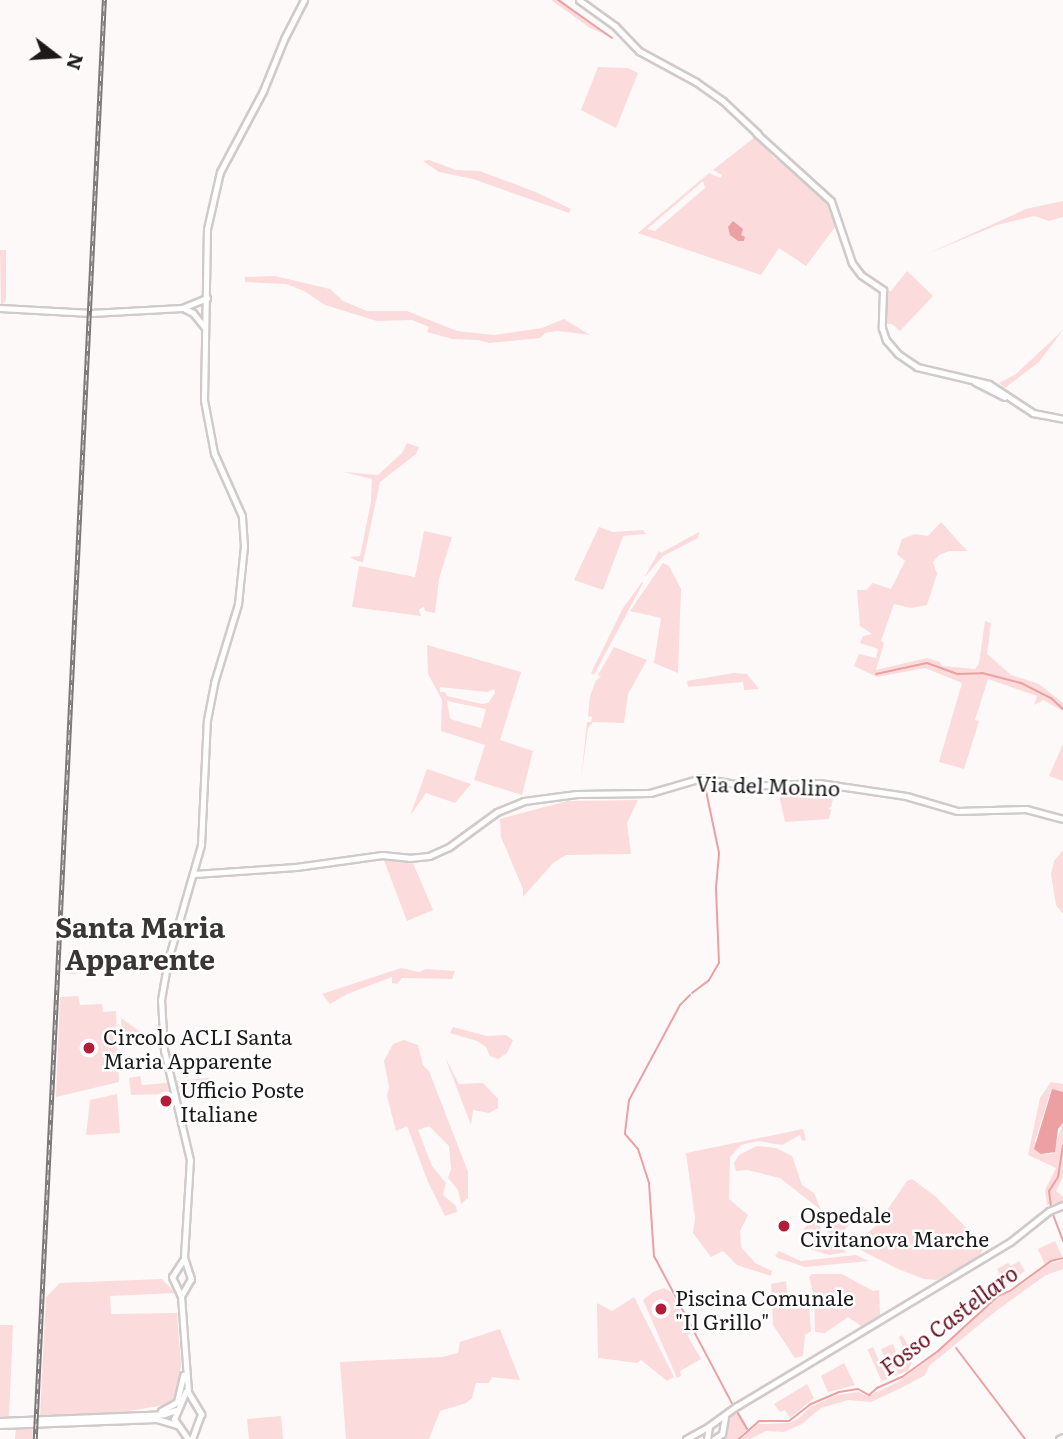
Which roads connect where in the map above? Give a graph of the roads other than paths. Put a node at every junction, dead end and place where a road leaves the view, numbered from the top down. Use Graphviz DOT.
graph roads {
  1 [pos="304,0"];
  2 [pos="579,0"];
  3 [pos="207,298"];
  4 [pos="0,308"];
  5 [pos="193,309"];
  6 [pos="206,310"];
  7 [pos="205,328"];
  8 [pos="1063,419"];
  9 [pos="1063,819"];
  10 [pos="194,874"];
  11 [pos="1060,1206"];
  12 [pos="184,1257"];
  13 [pos="178,1269"];
  14 [pos="186,1270"];
  15 [pos="181,1286"];
  16 [pos="185,1365"];
  17 [pos="187,1384"];
  18 [pos="193,1405"];
  19 [pos="178,1408"];
  20 [pos="152,1414"];
  21 [pos="725,1417"];
  22 [pos="0,1423"];
  23 [pos="716,1423"];
  24 [pos="179,1427"];
  25 [pos="195,1428"];
  26 [pos="723,1428"];
  27 [pos="710,1435"];
  28 [pos="190,1439"];
  29 [pos="686,1439"];
  1 -- 3 [label="main road"];
  2 -- 8 [label="main road"];
  3 -- 5 [label="main road"];
  3 -- 6 [label="main road"];
  4 -- 5 [label="main road"];
  5 -- 6 [label="main road"];
  5 -- 7 [label="main road"];
  6 -- 7 [label="main road"];
  7 -- 10 [label="main road"];
  9 -- 10 [label="main road, Via del Molino"];
  10 -- 12 [label="main road"];
  11 -- 21 [label="main road"];
  12 -- 13 [label="main road"];
  12 -- 14 [label="main road"];
  13 -- 14 [label="main road"];
  13 -- 15 [label="main road"];
  14 -- 15 [label="main road"];
  15 -- 16 [label="main road"];
  16 -- 17 [label="main road"];
  16 -- 20 [label="main road"];
  17 -- 18 [label="main road"];
  17 -- 19 [label="main road"];
  18 -- 19 [label="main road"];
  18 -- 25 [label="main road"];
  19 -- 20 [label="main road"];
  19 -- 24 [label="main road"];
  20 -- 22 [label="main road"];
  21 -- 23 [label="main road"];
  21 -- 26 [label="main road"];
  22 -- 24 [label="main road"];
  23 -- 26 [label="main road"];
  23 -- 27 [label="main road"];
  24 -- 25 [label="main road"];
  24 -- 28 [label="main road"];
  25 -- 28 [label="main road"];
  26 -- 27 [label="main road"];
  27 -- 29 [label="main road"];
}
